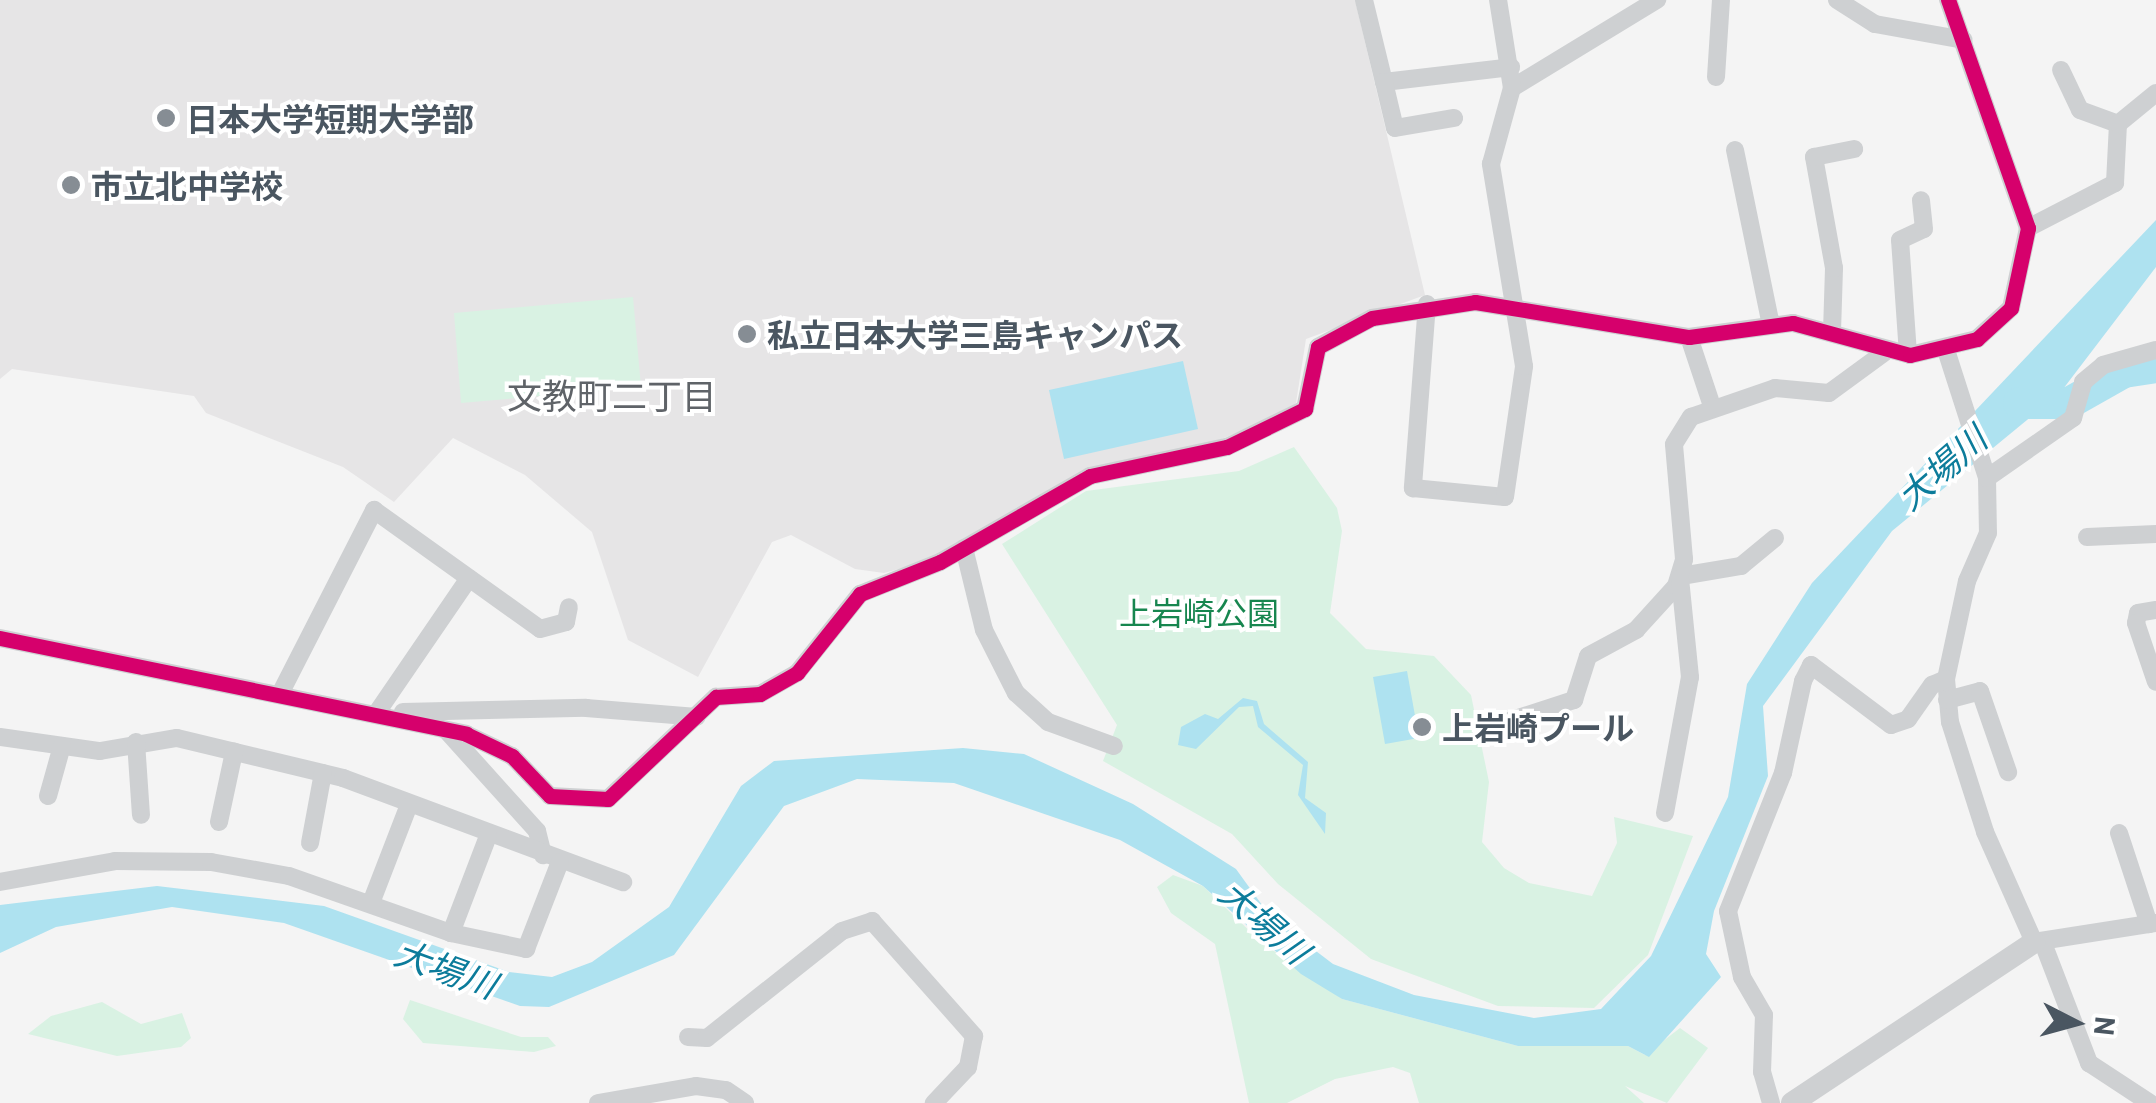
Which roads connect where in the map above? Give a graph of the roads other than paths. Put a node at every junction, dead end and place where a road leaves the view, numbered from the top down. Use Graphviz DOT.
graph roads {
  1 [pos="1498,0"];
  2 [pos="1656,0"];
  3 [pos="1721,0"];
  4 [pos="1837,0"];
  5 [pos="1948,0"];
  6 [pos="1370,1"];
  7 [pos="1964,40"];
  8 [pos="1512,67"];
  9 [pos="2061,70"];
  10 [pos="1716,77"];
  11 [pos="1384,82"];
  12 [pos="1512,88"];
  13 [pos="2156,93"];
  14 [pos="1454,118"];
  15 [pos="2118,124"];
  16 [pos="1854,148"];
  17 [pos="1735,150"];
  18 [pos="1920,200"];
  19 [pos="2028,228"];
  20 [pos="1427,304"];
  21 [pos="1514,305"];
  22 [pos="1771,325"];
  23 [pos="1832,332"];
  24 [pos="1689,337"];
  25 [pos="1946,350"];
  26 [pos="2156,350"];
  27 [pos="1886,352"];
  28 [pos="1908,354"];
  29 [pos="1712,406"];
  30 [pos="1986,473"];
  31 [pos="2156,534"];
  32 [pos="2087,536"];
  33 [pos="1775,538"];
  34 [pos="964,548"];
  35 [pos="469,578"];
  36 [pos="1680,578"];
  37 [pos="569,606"];
  38 [pos="2156,610"];
  39 [pos="0,638"];
  40 [pos="1946,679"];
  41 [pos="2156,682"];
  42 [pos="280,694"];
  43 [pos="1947,700"];
  44 [pos="382,712"];
  45 [pos="697,716"];
  46 [pos="446,730"];
  47 [pos="1480,730"];
  48 [pos="0,737"];
  49 [pos="136,742"];
  50 [pos="62,746"];
  51 [pos="1114,746"];
  52 [pos="234,752"];
  53 [pos="2008,772"];
  54 [pos="323,773"];
  55 [pos="48,796"];
  56 [pos="408,807"];
  57 [pos="1665,813"];
  58 [pos="141,815"];
  59 [pos="218,822"];
  60 [pos="2119,833"];
  61 [pos="488,836"];
  62 [pos="310,843"];
  63 [pos="552,858"];
  64 [pos="0,882"];
  65 [pos="623,882"];
  66 [pos="371,903"];
  67 [pos="2153,924"];
  68 [pos="452,933"];
  69 [pos="2039,942"];
  70 [pos="688,1037"];
  71 [pos="598,1103"];
  72 [pos="746,1103"];
  73 [pos="934,1103"];
  74 [pos="1771,1103"];
  75 [pos="1792,1103"];
  76 [pos="2150,1103"];
  1 -- 8 [label="street"];
  2 -- 12 [label="street"];
  3 -- 10 [label="street"];
  4 -- 7 [label="street"];
  5 -- 7 [label="street"];
  6 -- 11 [label="street"];
  7 -- 19 [label="street"];
  8 -- 11 [label="street"];
  8 -- 12 [label="street"];
  9 -- 15 [label="street"];
  11 -- 14 [label="street"];
  12 -- 21 [label="street"];
  13 -- 15 [label="street"];
  15 -- 19 [label="street"];
  16 -- 23 [label="street"];
  17 -- 22 [label="street"];
  18 -- 28 [label="street"];
  19 -- 25 [label="street"];
  20 -- 21 [label="street"];
  20 -- 21 [label="street"];
  20 -- 34 [label="street"];
  21 -- 24 [label="street"];
  22 -- 23 [label="street"];
  22 -- 24 [label="street"];
  23 -- 27 [label="street"];
  24 -- 29 [label="street"];
  25 -- 28 [label="street"];
  25 -- 30 [label="street"];
  26 -- 30 [label="street"];
  27 -- 28 [label="street"];
  27 -- 29 [label="street"];
  29 -- 36 [label="street"];
  30 -- 40 [label="street"];
  31 -- 32 [label="street"];
  33 -- 36 [label="street"];
  34 -- 45 [label="street"];
  34 -- 51 [label="street"];
  35 -- 37 [label="street"];
  35 -- 42 [label="street"];
  35 -- 44 [label="street"];
  36 -- 47 [label="street"];
  36 -- 57 [label="street"];
  38 -- 41 [label="street"];
  39 -- 42 [label="street"];
  40 -- 43 [label="street"];
  40 -- 74 [label="street"];
  42 -- 44 [label="street"];
  43 -- 53 [label="street"];
  43 -- 69 [label="street"];
  44 -- 45 [label="street"];
  44 -- 46 [label="street"];
  45 -- 46 [label="street"];
  46 -- 63 [label="street"];
  48 -- 50 [label="street"];
  49 -- 50 [label="street"];
  49 -- 52 [label="street"];
  49 -- 58 [label="street"];
  50 -- 55 [label="street"];
  52 -- 54 [label="street"];
  52 -- 59 [label="street"];
  54 -- 56 [label="street"];
  54 -- 62 [label="street"];
  56 -- 61 [label="street"];
  56 -- 66 [label="street"];
  60 -- 67 [label="street"];
  61 -- 63 [label="street"];
  61 -- 68 [label="street"];
  63 -- 65 [label="street"];
  63 -- 68 [label="street"];
  64 -- 66 [label="street"];
  66 -- 68 [label="street"];
  67 -- 69 [label="street"];
  69 -- 75 [label="street"];
  69 -- 76 [label="street"];
  70 -- 73 [label="street"];
  71 -- 72 [label="street"];
}
